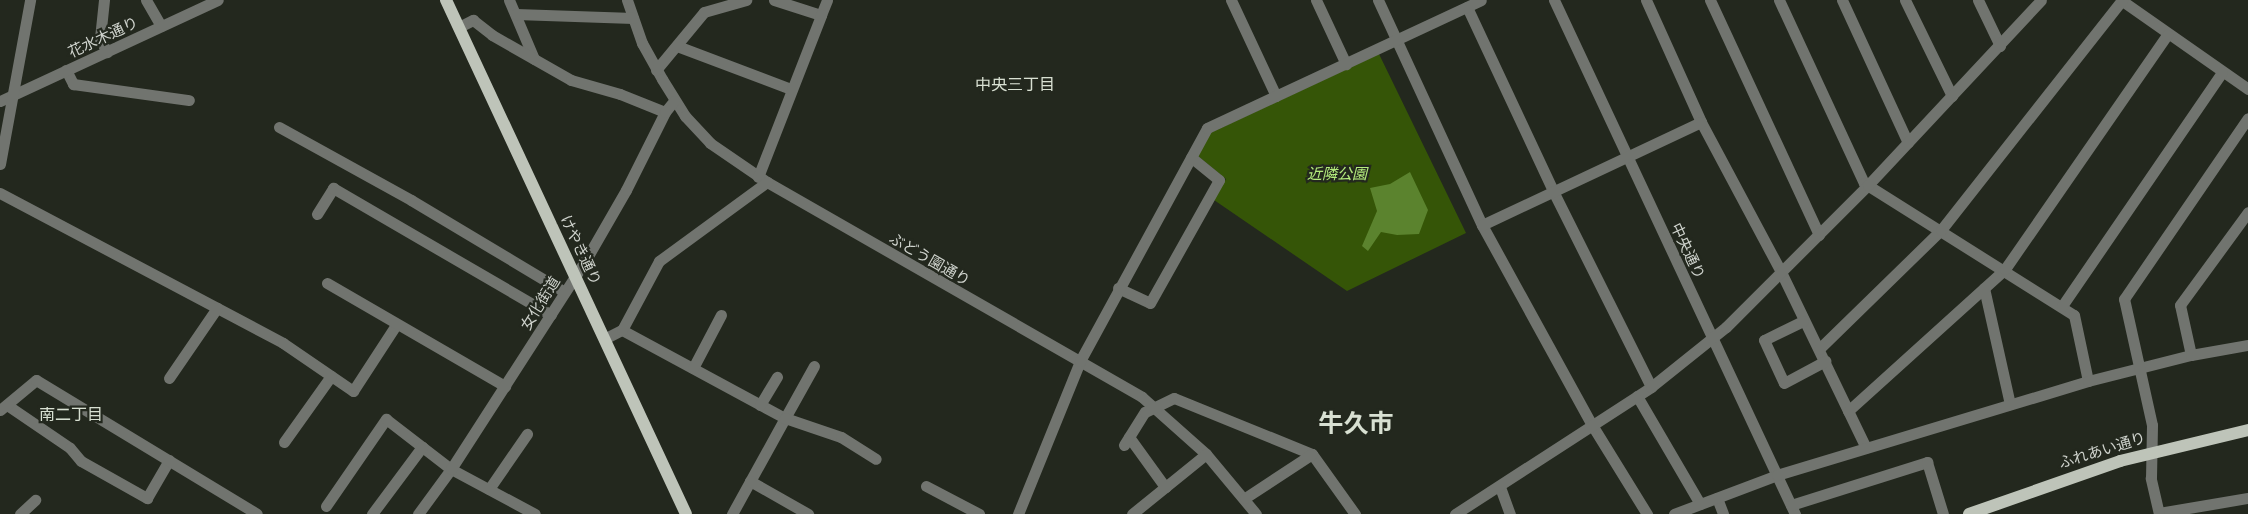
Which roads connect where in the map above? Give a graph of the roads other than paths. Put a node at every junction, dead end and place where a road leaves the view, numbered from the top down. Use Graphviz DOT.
graph roads {
  1 [pos="30,0"];
  2 [pos="104,0"];
  3 [pos="146,0"];
  4 [pos="218,0"];
  5 [pos="446,0"];
  6 [pos="509,0"];
  7 [pos="626,0"];
  8 [pos="746,0"];
  9 [pos="774,0"];
  10 [pos="826,0"];
  11 [pos="1231,0"];
  12 [pos="1316,0"];
  13 [pos="1378,0"];
  14 [pos="1481,0"];
  15 [pos="1554,0"];
  16 [pos="1710,0"];
  17 [pos="1779,0"];
  18 [pos="1842,0"];
  19 [pos="1906,0"];
  20 [pos="1978,0"];
  21 [pos="2041,0"];
  22 [pos="2122,0"];
  23 [pos="1649,1"];
  24 [pos="1467,7"];
  25 [pos="516,14"];
  26 [pos="821,15"];
  27 [pos="633,18"];
  28 [pos="161,26"];
  29 [pos="459,27"];
  30 [pos="2167,35"];
  31 [pos="1396,39"];
  32 [pos="677,46"];
  33 [pos="2000,46"];
  34 [pos="107,52"];
  35 [pos="534,59"];
  36 [pos="1346,64"];
  37 [pos="66,70"];
  38 [pos="656,70"];
  39 [pos="2222,72"];
  40 [pos="791,89"];
  41 [pos="2248,89"];
  42 [pos="13,95"];
  43 [pos="1276,96"];
  44 [pos="1952,96"];
  45 [pos="190,100"];
  46 [pos="0,101"];
  47 [pos="674,101"];
  48 [pos="665,112"];
  49 [pos="2248,118"];
  50 [pos="1701,122"];
  51 [pos="279,128"];
  52 [pos="1908,143"];
  53 [pos="1191,157"];
  54 [pos="1627,157"];
  55 [pos="0,164"];
  56 [pos="763,180"];
  57 [pos="1868,185"];
  58 [pos="1553,191"];
  59 [pos="0,193"];
  60 [pos="2248,212"];
  61 [pos="317,214"];
  62 [pos="1482,225"];
  63 [pos="1941,230"];
  64 [pos="1819,235"];
  65 [pos="2005,269"];
  66 [pos="1781,272"];
  67 [pos="575,276"];
  68 [pos="327,283"];
  69 [pos="1118,288"];
  70 [pos="1984,288"];
  71 [pos="565,292"];
  72 [pos="2062,306"];
  73 [pos="217,308"];
  74 [pos="551,315"];
  75 [pos="721,315"];
  76 [pos="1803,320"];
  77 [pos="396,325"];
  78 [pos="622,330"];
  79 [pos="604,339"];
  80 [pos="1712,339"];
  81 [pos="2248,345"];
  82 [pos="1819,349"];
  83 [pos="2191,355"];
  84 [pos="1080,360"];
  85 [pos="1825,361"];
  86 [pos="814,366"];
  87 [pos="693,368"];
  88 [pos="2139,368"];
  89 [pos="331,376"];
  90 [pos="777,377"];
  91 [pos="169,378"];
  92 [pos="2088,380"];
  93 [pos="505,386"];
  94 [pos="1651,387"];
  95 [pos="1638,396"];
  96 [pos="2010,404"];
  97 [pos="760,405"];
  98 [pos="1154,406"];
  99 [pos="3,408"];
  100 [pos="1848,411"];
  101 [pos="785,418"];
  102 [pos="1592,425"];
  103 [pos="2248,430"];
  104 [pos="528,434"];
  105 [pos="284,442"];
  106 [pos="422,447"];
  107 [pos="1866,448"];
  108 [pos="2151,452"];
  109 [pos="1206,454"];
  110 [pos="1312,454"];
  111 [pos="876,458"];
  112 [pos="169,460"];
  113 [pos="451,469"];
  114 [pos="1777,475"];
  115 [pos="750,481"];
  116 [pos="926,486"];
  117 [pos="1164,487"];
  118 [pos="1500,488"];
  119 [pos="489,489"];
  120 [pos="1245,498"];
  121 [pos="1717,498"];
  122 [pos="2248,498"];
  123 [pos="35,500"];
  124 [pos="1700,504"];
  125 [pos="326,506"];
  126 [pos="1793,509"];
  127 [pos="20,514"];
  128 [pos="257,514"];
  129 [pos="372,514"];
  130 [pos="418,514"];
  131 [pos="535,514"];
  132 [pos="686,514"];
  133 [pos="732,514"];
  134 [pos="808,514"];
  135 [pos="979,514"];
  136 [pos="1018,514"];
  137 [pos="1132,514"];
  138 [pos="1256,514"];
  139 [pos="1355,514"];
  140 [pos="1454,514"];
  141 [pos="1510,514"];
  142 [pos="1647,514"];
  143 [pos="1674,514"];
  144 [pos="1723,514"];
  145 [pos="1943,514"];
  146 [pos="1969,514"];
  147 [pos="2159,514"];
  1 -- 42 [label="street"];
  2 -- 34 [label="street"];
  3 -- 28 [label="street"];
  4 -- 28 [label="street, 花水木通り"];
  5 -- 29 [label="main road, けやき通り"];
  6 -- 25 [label="street"];
  7 -- 27 [label="street, ぶどう園通り"];
  8 -- 32 [label="street"];
  9 -- 26 [label="street"];
  10 -- 26 [label="street"];
  11 -- 43 [label="street"];
  12 -- 36 [label="street"];
  13 -- 31 [label="street"];
  14 -- 24 [label="street"];
  15 -- 54 [label="street, 中央通り"];
  16 -- 64 [label="street"];
  17 -- 57 [label="street"];
  18 -- 52 [label="street"];
  19 -- 44 [label="street"];
  20 -- 33 [label="street"];
  21 -- 33 [label="street"];
  22 -- 30 [label="street"];
  22 -- 63 [label="street"];
  23 -- 50 [label="street"];
  24 -- 31 [label="street"];
  24 -- 58 [label="street"];
  25 -- 27 [label="street"];
  25 -- 35 [label="street"];
  26 -- 40 [label="street"];
  27 -- 38 [label="street, ぶどう園通り"];
  28 -- 34 [label="street, 花水木通り"];
  29 -- 35 [label="street"];
  29 -- 67 [label="main road, けやき通り"];
  30 -- 39 [label="street"];
  30 -- 65 [label="street"];
  31 -- 36 [label="street"];
  31 -- 62 [label="street"];
  32 -- 38 [label="street"];
  32 -- 40 [label="street"];
  33 -- 44 [label="street"];
  34 -- 37 [label="street, 花水木通り"];
  35 -- 48 [label="street"];
  36 -- 43 [label="street"];
  37 -- 42 [label="street, 花水木通り"];
  37 -- 45 [label="street"];
  38 -- 47 [label="street, ぶどう園通り"];
  39 -- 41 [label="street"];
  39 -- 72 [label="street"];
  40 -- 56 [label="street"];
  42 -- 46 [label="street, 花水木通り"];
  42 -- 55 [label="street"];
  43 -- 53 [label="street"];
  44 -- 52 [label="street"];
  47 -- 48 [label="street, 女化街道"];
  47 -- 56 [label="street, ぶどう園通り"];
  48 -- 67 [label="street, 女化街道"];
  49 -- 88 [label="street"];
  50 -- 54 [label="street"];
  50 -- 66 [label="street"];
  51 -- 71 [label="street"];
  52 -- 57 [label="street"];
  53 -- 69 [label="street"];
  53 -- 69 [label="street"];
  54 -- 58 [label="street"];
  54 -- 80 [label="street, 中央通り"];
  56 -- 78 [label="street"];
  56 -- 84 [label="street, ぶどう園通り"];
  57 -- 63 [label="street"];
  57 -- 64 [label="street"];
  58 -- 62 [label="street"];
  58 -- 94 [label="street"];
  59 -- 73 [label="street"];
  60 -- 83 [label="street"];
  61 -- 74 [label="street"];
  62 -- 102 [label="street"];
  63 -- 65 [label="street"];
  63 -- 82 [label="street"];
  64 -- 66 [label="street"];
  65 -- 70 [label="street"];
  65 -- 72 [label="street"];
  66 -- 76 [label="street"];
  66 -- 80 [label="street"];
  67 -- 71 [label="street, 女化街道"];
  67 -- 79 [label="main road, けやき通り"];
  68 -- 77 [label="street"];
  69 -- 84 [label="street"];
  70 -- 96 [label="street"];
  70 -- 100 [label="street"];
  71 -- 74 [label="street, 女化街道"];
  72 -- 92 [label="street"];
  73 -- 89 [label="street"];
  73 -- 91 [label="street"];
  74 -- 93 [label="street, 女化街道"];
  75 -- 87 [label="street"];
  76 -- 82 [label="street"];
  76 -- 85 [label="street"];
  77 -- 89 [label="street"];
  77 -- 93 [label="street"];
  78 -- 79 [label="street"];
  78 -- 87 [label="street"];
  79 -- 132 [label="main road, けやき通り"];
  80 -- 94 [label="street"];
  80 -- 114 [label="street, 中央通り"];
  81 -- 83 [label="street"];
  82 -- 85 [label="street"];
  83 -- 88 [label="street"];
  84 -- 98 [label="street, ぶどう園通り"];
  84 -- 136 [label="street"];
  85 -- 100 [label="street"];
  86 -- 101 [label="street"];
  87 -- 97 [label="street"];
  88 -- 92 [label="street"];
  88 -- 108 [label="street"];
  89 -- 105 [label="street"];
  90 -- 97 [label="street"];
  92 -- 96 [label="street"];
  93 -- 113 [label="street, 女化街道"];
  94 -- 95 [label="street"];
  95 -- 102 [label="street"];
  95 -- 124 [label="street"];
  96 -- 107 [label="street"];
  97 -- 101 [label="street"];
  98 -- 109 [label="street, ぶどう園通り"];
  98 -- 110 [label="street"];
  98 -- 117 [label="street"];
  99 -- 112 [label="street"];
  99 -- 112 [label="street"];
  100 -- 107 [label="street"];
  101 -- 111 [label="street"];
  101 -- 115 [label="street"];
  102 -- 118 [label="street"];
  102 -- 142 [label="street"];
  103 -- 108 [label="main road, ふれあい通り"];
  104 -- 119 [label="street"];
  106 -- 113 [label="street"];
  106 -- 125 [label="street"];
  106 -- 129 [label="street"];
  107 -- 114 [label="street"];
  108 -- 146 [label="main road, ふれあい通り"];
  108 -- 147 [label="street"];
  109 -- 117 [label="street"];
  109 -- 120 [label="street, ぶどう園通り"];
  110 -- 120 [label="street"];
  110 -- 139 [label="street"];
  112 -- 128 [label="street"];
  113 -- 119 [label="street"];
  113 -- 130 [label="street, 女化街道"];
  114 -- 121 [label="street"];
  114 -- 126 [label="street, 中央通り"];
  115 -- 133 [label="street"];
  115 -- 134 [label="street"];
  116 -- 135 [label="street"];
  117 -- 137 [label="street"];
  118 -- 140 [label="street"];
  118 -- 141 [label="street"];
  119 -- 131 [label="street"];
  120 -- 138 [label="street, ぶどう園通り"];
  121 -- 124 [label="street"];
  121 -- 144 [label="street"];
  122 -- 147 [label="street"];
  123 -- 127 [label="street"];
  124 -- 143 [label="street"];
  126 -- 145 [label="street"];
}
